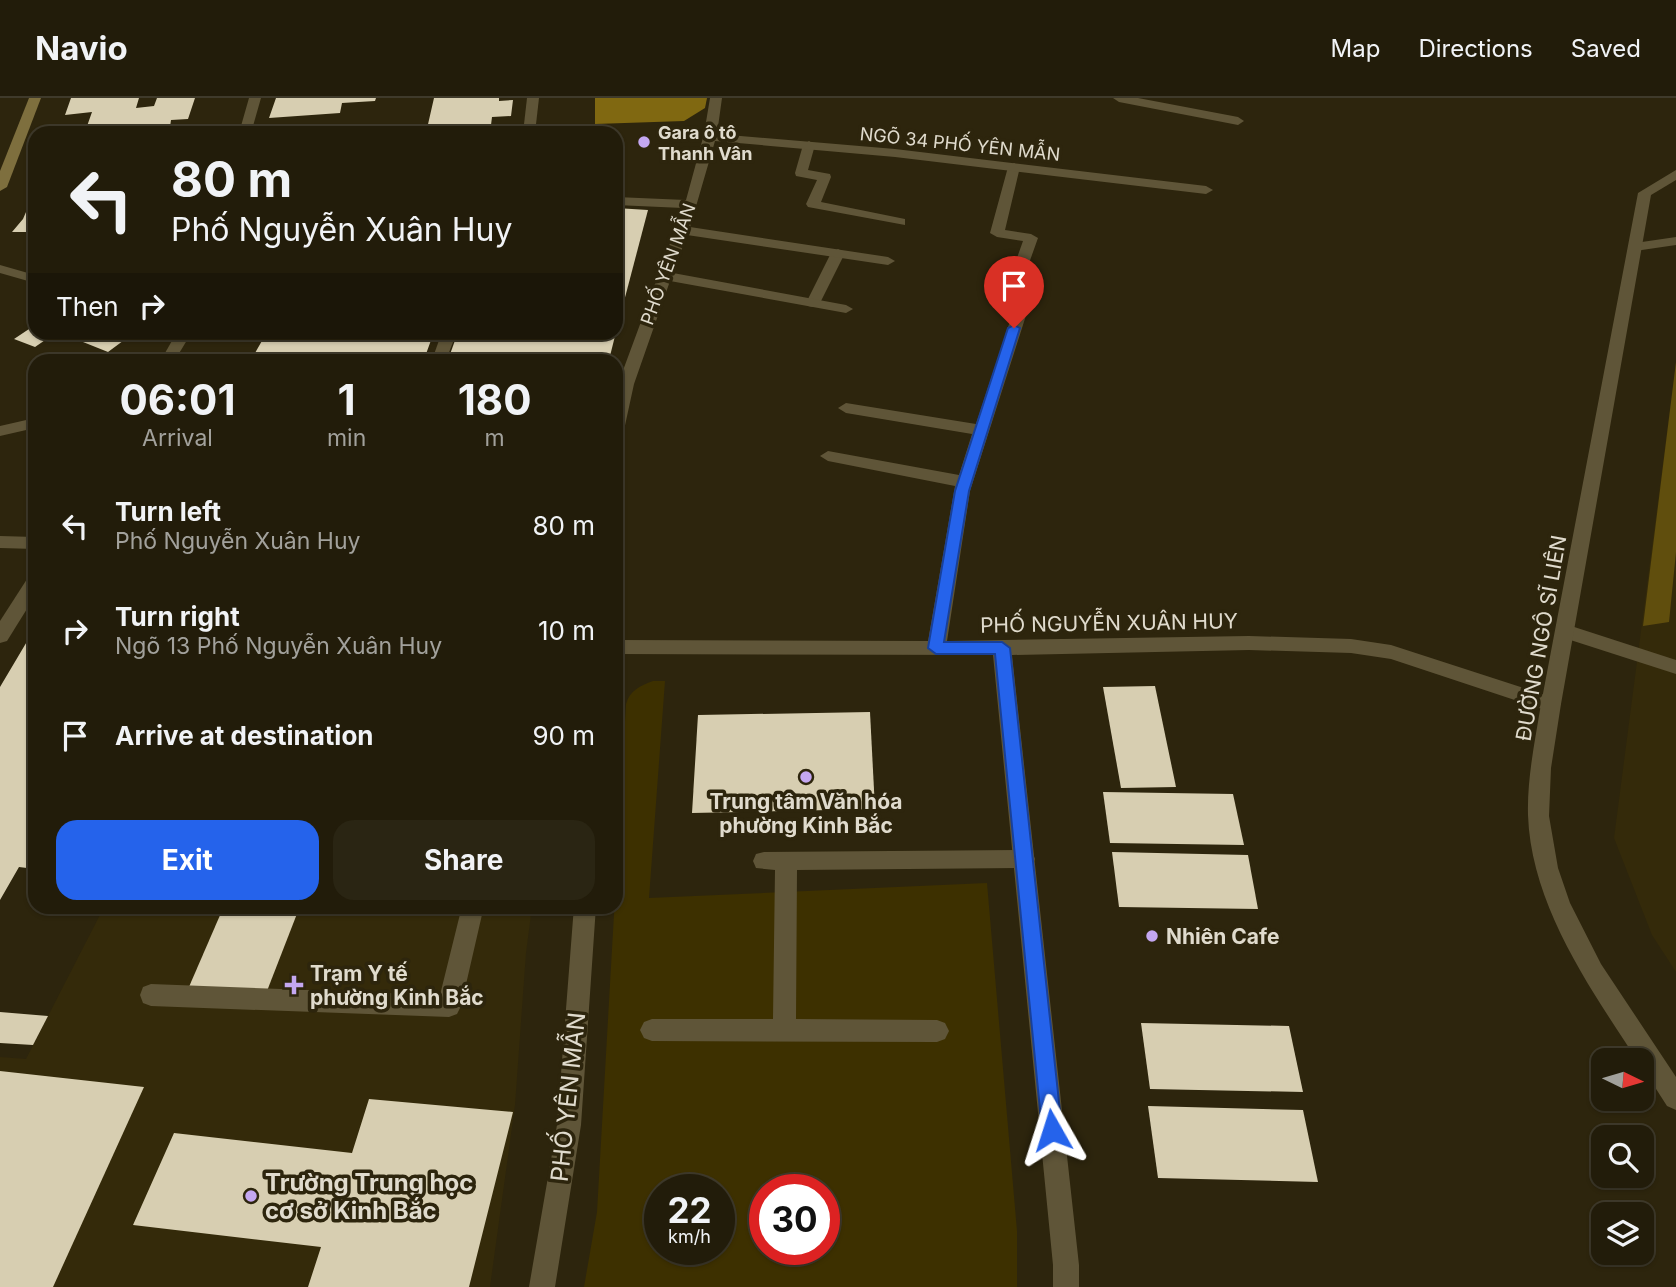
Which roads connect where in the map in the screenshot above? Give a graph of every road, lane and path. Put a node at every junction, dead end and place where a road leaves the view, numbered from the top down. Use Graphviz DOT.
graph roads {
  1 [pos="35,98"];
  2 [pos="255,98"];
  3 [pos="533,98"];
  4 [pos="716,98"];
  5 [pos="1119,98"];
  6 [pos="1238,121"];
  7 [pos="247,126"];
  8 [pos="530,126"];
  9 [pos="709,137"];
  10 [pos="809,145"];
  11 [pos="1014,167"];
  12 [pos="1676,174"];
  13 [pos="0,187"];
  14 [pos="1206,190"];
  15 [pos="623,201"];
  16 [pos="690,204"];
  17 [pos="900,222"];
  18 [pos="681,230"];
  19 [pos="1676,242"];
  20 [pos="1635,247"];
  21 [pos="838,253"];
  22 [pos="888,261"];
  23 [pos="0,269"];
  24 [pos="664,276"];
  25 [pos="28,277"];
  26 [pos="813,303"];
  27 [pos="846,309"];
  28 [pos="623,375"];
  29 [pos="846,408"];
  30 [pos="28,425"];
  31 [pos="980,430"];
  32 [pos="0,431"];
  33 [pos="828,456"];
  34 [pos="964,482"];
  35 [pos="0,542"];
  36 [pos="28,543"];
  37 [pos="28,592"];
  38 [pos="1565,631"];
  39 [pos="0,636"];
  40 [pos="623,647"];
  41 [pos="936,648"];
  42 [pos="1002,648"];
  43 [pos="1676,667"];
  44 [pos="1551,704"];
  45 [pos="1024,859"];
  46 [pos="471,914"];
  47 [pos="584,914"];
  48 [pos="151,995"];
  49 [pos="652,1030"];
  50 [pos="785,1031"];
  51 [pos="937,1031"];
  52 [pos="1676,1098"];
  53 [pos="542,1287"];
  54 [pos="1066,1287"];
  1 -- 13 [label="main road"];
  2 -- 7 [label="street"];
  3 -- 8 [label="street"];
  4 -- 9 [label="street, PHỐ YÊN MẪN"];
  5 -- 6 [label="street"];
  9 -- 10 [label="street, NGÕ 34 PHỐ YÊN MẪN"];
  9 -- 16 [label="street, PHỐ YÊN MẪN"];
  10 -- 11 [label="street, NGÕ 34 PHỐ YÊN MẪN"];
  10 -- 17 [label="street"];
  11 -- 14 [label="street, NGÕ 34 PHỐ YÊN MẪN"];
  11 -- 31 [label="street"];
  12 -- 20 [label="street, ĐƯỜNG NGÔ SĨ LIÊN"];
  15 -- 16 [label="street"];
  16 -- 18 [label="street, PHỐ YÊN MẪN"];
  18 -- 21 [label="street"];
  18 -- 24 [label="street, PHỐ YÊN MẪN"];
  19 -- 20 [label="street"];
  20 -- 38 [label="street, ĐƯỜNG NGÔ SĨ LIÊN"];
  21 -- 22 [label="street"];
  21 -- 26 [label="street"];
  23 -- 25 [label="street"];
  24 -- 26 [label="street"];
  24 -- 28 [label="street, PHỐ YÊN MẪN"];
  26 -- 27 [label="street"];
  29 -- 31 [label="street"];
  30 -- 32 [label="street"];
  31 -- 34 [label="street"];
  33 -- 34 [label="street"];
  34 -- 41 [label="street"];
  35 -- 36 [label="street"];
  37 -- 39 [label="street"];
  38 -- 43 [label="street"];
  38 -- 44 [label="street, ĐƯỜNG NGÔ SĨ LIÊN"];
  40 -- 41 [label="street, PHỐ NGUYỄN XUÂN HUY"];
  41 -- 42 [label="street, PHỐ NGUYỄN XUÂN HUY"];
  42 -- 44 [label="street, PHỐ NGUYỄN XUÂN HUY"];
  42 -- 45 [label="street"];
  44 -- 52 [label="street, ĐƯỜNG NGÔ SĨ LIÊN"];
  45 -- 50 [label="street"];
  45 -- 54 [label="street"];
  46 -- 48 [label="street"];
  47 -- 53 [label="street, PHỐ YÊN MẪN"];
  49 -- 50 [label="street"];
  50 -- 51 [label="street"];
}
